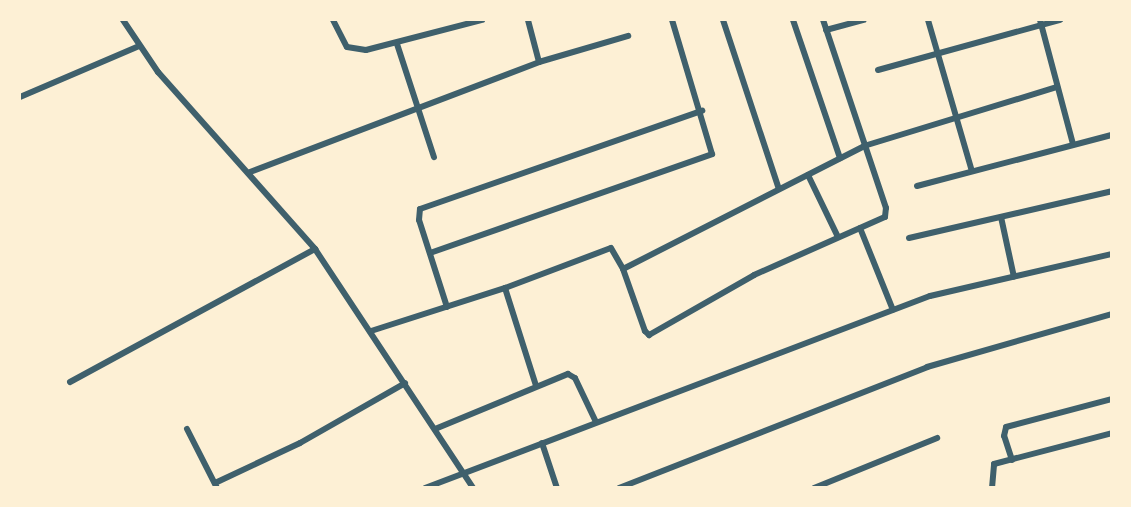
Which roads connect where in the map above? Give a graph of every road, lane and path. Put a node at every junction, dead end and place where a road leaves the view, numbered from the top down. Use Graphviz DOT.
graph roads {
  1 [pos="123,20"];
  2 [pos="333,20"];
  3 [pos="482,20"];
  4 [pos="528,20"];
  5 [pos="672,20"];
  6 [pos="723,20"];
  7 [pos="793,20"];
  8 [pos="823,20"];
  9 [pos="864,20"];
  10 [pos="927,20"];
  11 [pos="1060,20"];
  12 [pos="1041,23"];
  13 [pos="826,30"];
  14 [pos="628,36"];
  15 [pos="397,44"];
  16 [pos="139,46"];
  17 [pos="938,54"];
  18 [pos="539,62"];
  19 [pos="878,70"];
  20 [pos="1057,87"];
  21 [pos="20,97"];
  22 [pos="416,108"];
  23 [pos="702,111"];
  24 [pos="956,117"];
  25 [pos="1112,135"];
  26 [pos="1073,144"];
  27 [pos="864,146"];
  28 [pos="434,157"];
  29 [pos="840,158"];
  30 [pos="972,171"];
  31 [pos="250,172"];
  32 [pos="808,175"];
  33 [pos="917,186"];
  34 [pos="779,189"];
  35 [pos="1112,191"];
  36 [pos="1001,217"];
  37 [pos="860,228"];
  38 [pos="838,237"];
  39 [pos="909,238"];
  40 [pos="315,249"];
  41 [pos="430,253"];
  42 [pos="1112,254"];
  43 [pos="623,269"];
  44 [pos="1014,277"];
  45 [pos="505,288"];
  46 [pos="447,307"];
  47 [pos="893,310"];
  48 [pos="1112,314"];
  49 [pos="371,331"];
  50 [pos="70,382"];
  51 [pos="405,383"];
  52 [pos="536,386"];
  53 [pos="1112,399"];
  54 [pos="596,422"];
  55 [pos="187,429"];
  56 [pos="435,429"];
  57 [pos="1112,433"];
  58 [pos="937,438"];
  59 [pos="542,443"];
  60 [pos="1012,460"];
  61 [pos="464,472"];
  62 [pos="216,485"];
  63 [pos="425,488"];
  64 [pos="474,488"];
  65 [pos="557,488"];
  66 [pos="619,488"];
  67 [pos="814,488"];
  68 [pos="992,488"];
  1 -- 16 [label="street"];
  2 -- 15 [label="street"];
  3 -- 15 [label="street"];
  4 -- 18 [label="street"];
  5 -- 23 [label="street"];
  6 -- 34 [label="street"];
  7 -- 29 [label="street"];
  8 -- 13 [label="street"];
  9 -- 13 [label="street"];
  10 -- 17 [label="street"];
  11 -- 12 [label="street"];
  12 -- 17 [label="street"];
  12 -- 20 [label="street"];
  13 -- 27 [label="street"];
  14 -- 18 [label="street"];
  15 -- 22 [label="street"];
  16 -- 21 [label="street"];
  16 -- 31 [label="street"];
  17 -- 19 [label="street"];
  17 -- 24 [label="street"];
  18 -- 22 [label="street"];
  20 -- 24 [label="street"];
  20 -- 26 [label="street"];
  22 -- 28 [label="street"];
  22 -- 31 [label="street"];
  23 -- 41 [label="street"];
  23 -- 41 [label="street"];
  24 -- 27 [label="street"];
  24 -- 30 [label="street"];
  25 -- 26 [label="street"];
  26 -- 30 [label="street"];
  27 -- 29 [label="street"];
  27 -- 37 [label="street"];
  29 -- 32 [label="street"];
  30 -- 33 [label="street"];
  31 -- 40 [label="street"];
  32 -- 34 [label="street"];
  32 -- 38 [label="street"];
  34 -- 43 [label="street"];
  35 -- 36 [label="street"];
  36 -- 39 [label="street"];
  36 -- 44 [label="street"];
  37 -- 38 [label="street"];
  37 -- 47 [label="street"];
  38 -- 43 [label="street"];
  40 -- 49 [label="street"];
  40 -- 50 [label="street"];
  41 -- 46 [label="street"];
  42 -- 44 [label="street"];
  43 -- 45 [label="street"];
  44 -- 47 [label="street"];
  45 -- 46 [label="street"];
  45 -- 52 [label="street"];
  46 -- 49 [label="street"];
  47 -- 54 [label="street"];
  48 -- 66 [label="street"];
  49 -- 51 [label="street"];
  51 -- 56 [label="street"];
  51 -- 62 [label="street"];
  52 -- 54 [label="street"];
  52 -- 56 [label="street"];
  53 -- 60 [label="street"];
  54 -- 59 [label="street"];
  55 -- 62 [label="street"];
  56 -- 61 [label="street"];
  57 -- 60 [label="street"];
  58 -- 67 [label="street"];
  59 -- 61 [label="street"];
  59 -- 65 [label="street"];
  60 -- 68 [label="street"];
  61 -- 63 [label="street"];
  61 -- 64 [label="street"];
}
